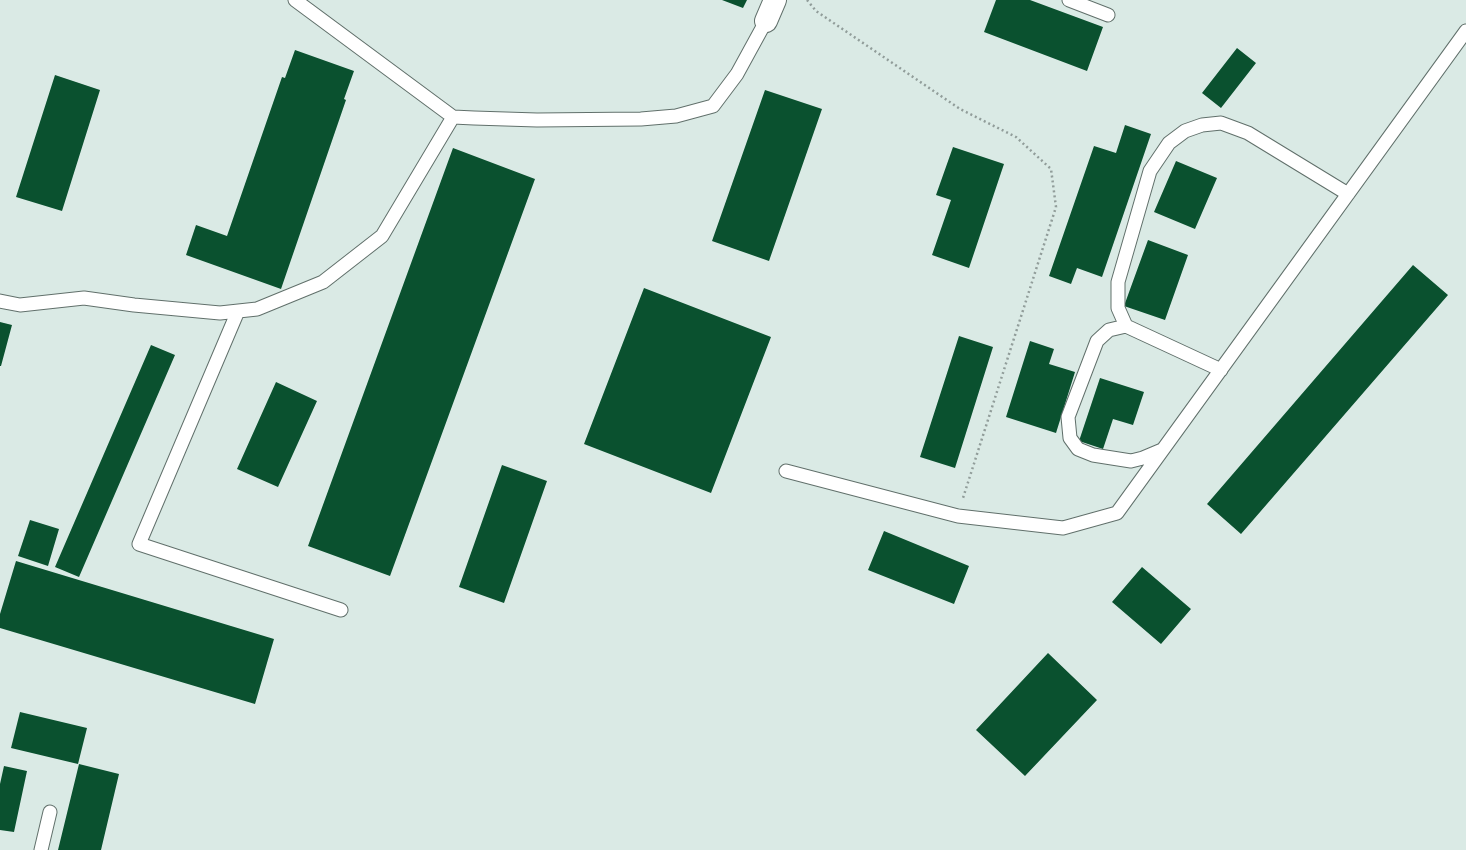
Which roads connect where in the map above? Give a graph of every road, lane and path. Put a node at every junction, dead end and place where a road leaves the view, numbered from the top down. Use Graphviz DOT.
graph roads {
  1 [pos="295,0"];
  2 [pos="775,0"];
  3 [pos="807,0"];
  4 [pos="1069,0"];
  5 [pos="1108,15"];
  6 [pos="766,21"];
  7 [pos="1466,31"];
  8 [pos="453,117"];
  9 [pos="1348,194"];
  10 [pos="0,301"];
  11 [pos="238,311"];
  12 [pos="1126,326"];
  13 [pos="1220,370"];
  14 [pos="1162,450"];
  15 [pos="786,471"];
  16 [pos="958,516"];
  17 [pos="341,610"];
  18 [pos="50,812"];
  19 [pos="41,850"];
  1 -- 8 [label="lane"];
  2 -- 6 [label="street"];
  3 -- 16 [label="path"];
  4 -- 5 [label="lane"];
  6 -- 8 [label="lane"];
  7 -- 9 [label="lane"];
  8 -- 11 [label="lane"];
  9 -- 12 [label="lane"];
  9 -- 13 [label="lane"];
  10 -- 11 [label="lane"];
  11 -- 17 [label="lane"];
  12 -- 13 [label="lane"];
  12 -- 14 [label="lane"];
  13 -- 14 [label="lane"];
  14 -- 16 [label="lane"];
  15 -- 16 [label="lane"];
  18 -- 19 [label="lane"];
}
